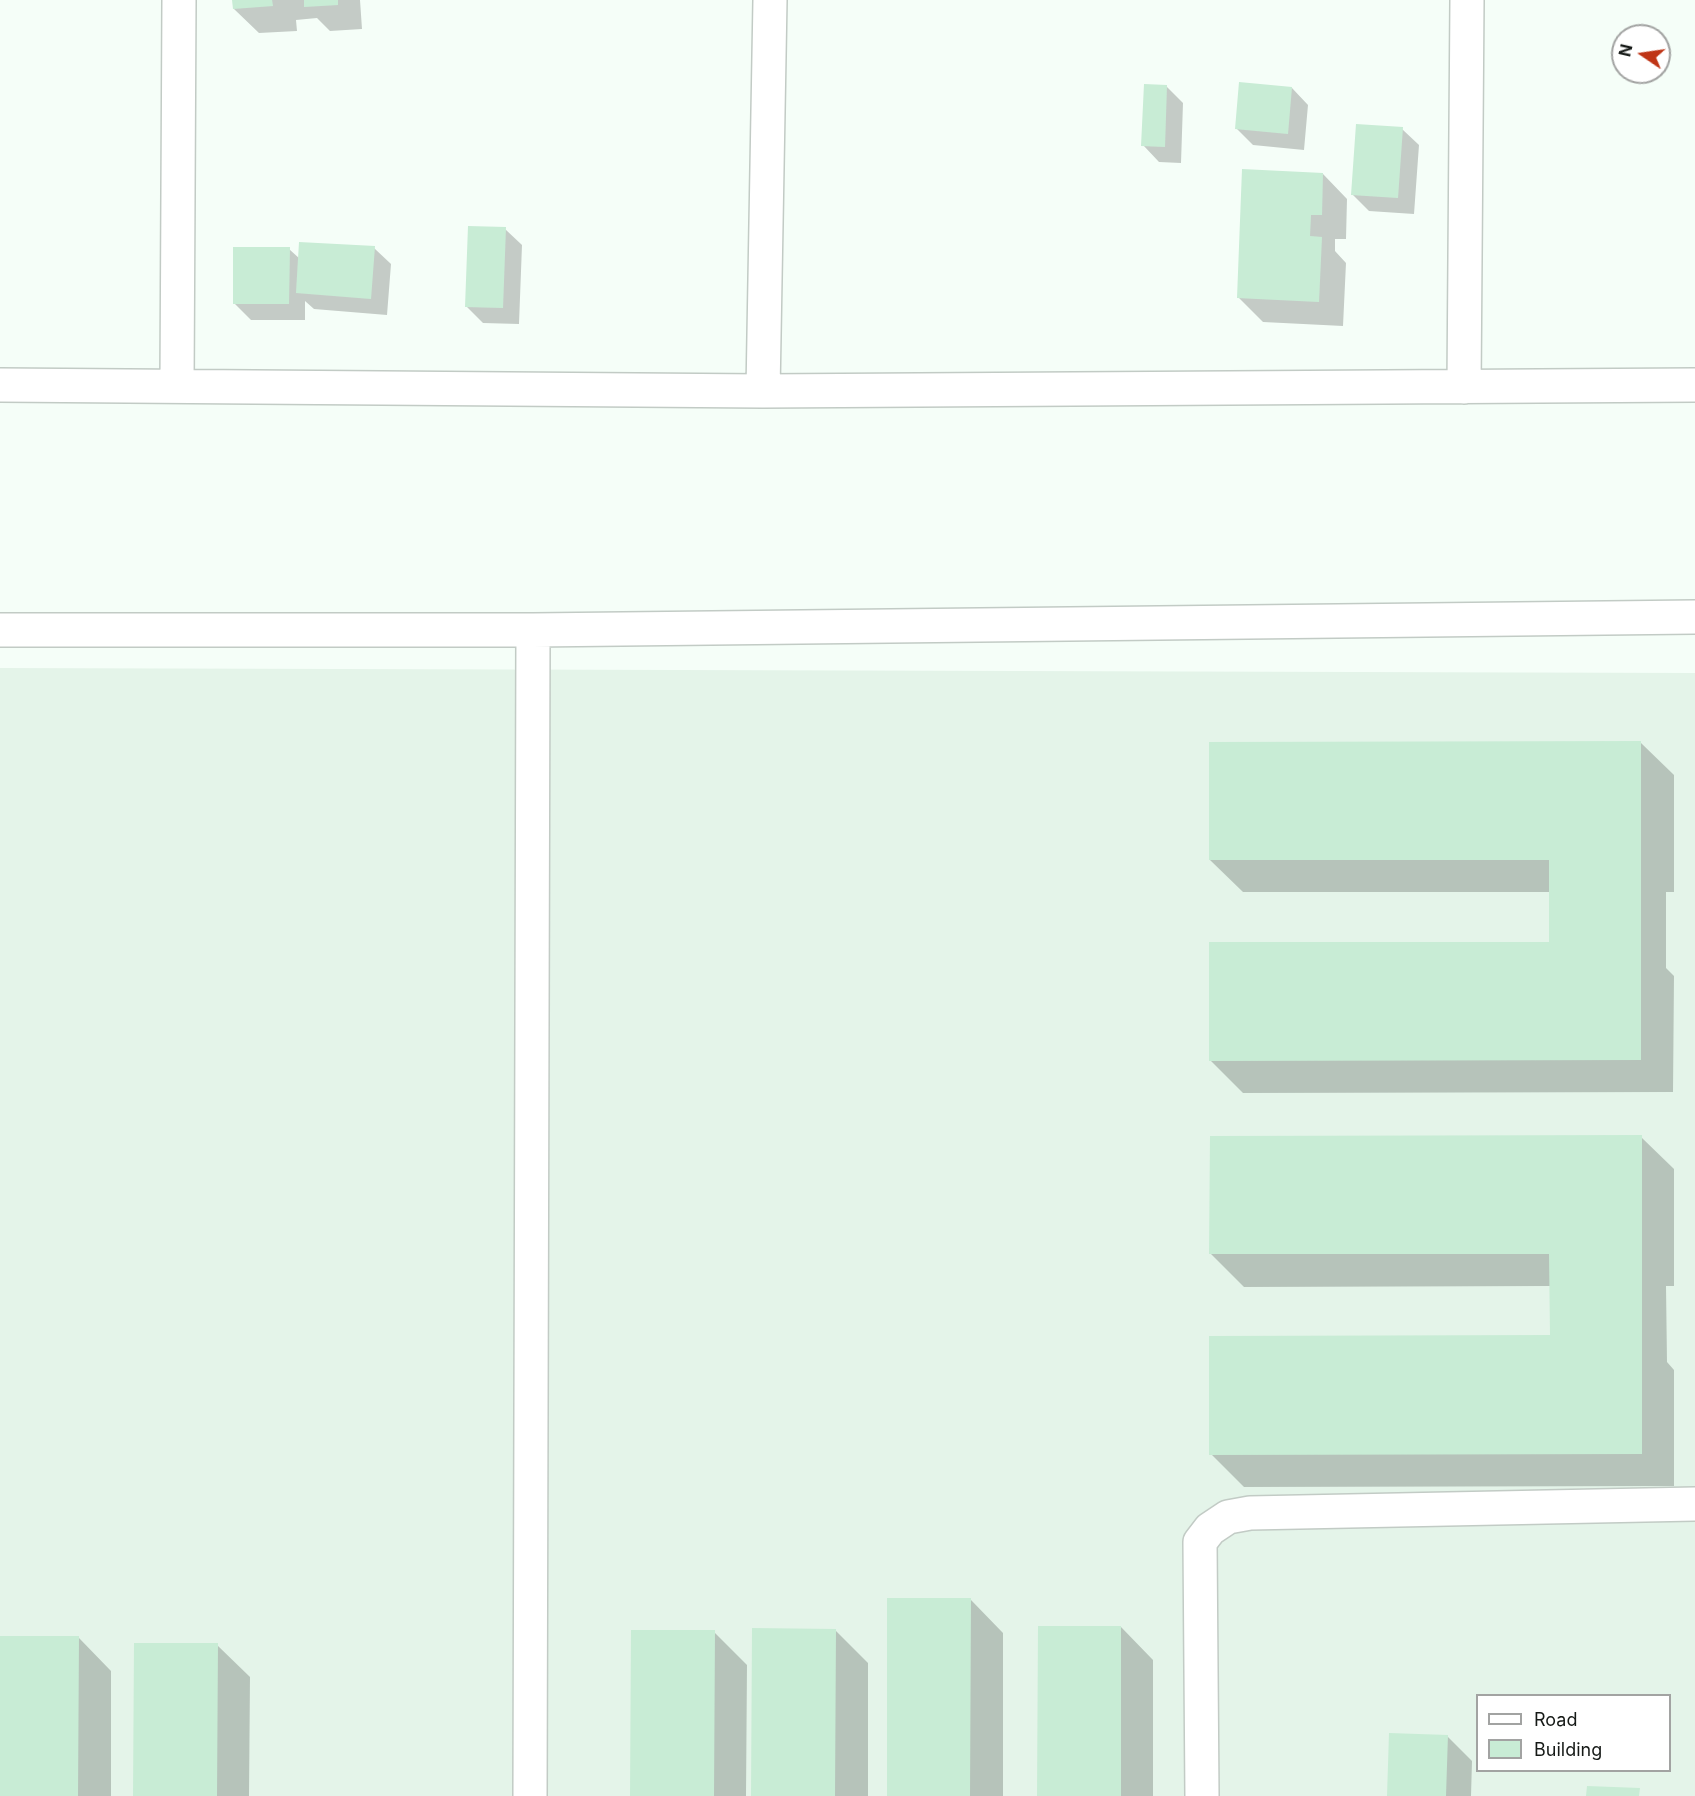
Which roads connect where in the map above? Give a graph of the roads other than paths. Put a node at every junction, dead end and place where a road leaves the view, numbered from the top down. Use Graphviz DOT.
graph roads {
  1 [pos="179,0"];
  2 [pos="770,0"];
  3 [pos="1467,0"];
  4 [pos="0,385"];
  5 [pos="177,385"];
  6 [pos="1695,385"];
  7 [pos="1464,387"];
  8 [pos="763,391"];
  9 [pos="1695,616"];
  10 [pos="0,630"];
  11 [pos="532,630"];
  12 [pos="1695,1504"];
  13 [pos="530,1796"];
  14 [pos="1202,1796"];
  1 -- 5 [label="street"];
  2 -- 8 [label="street"];
  3 -- 7 [label="street"];
  4 -- 5 [label="street"];
  5 -- 8 [label="street"];
  6 -- 7 [label="street"];
  7 -- 8 [label="street"];
  9 -- 11 [label="street"];
  10 -- 11 [label="street"];
  11 -- 13 [label="street"];
  12 -- 14 [label="street"];
}
